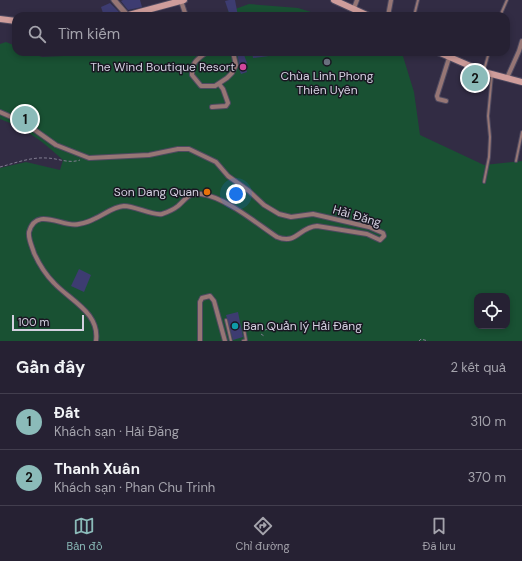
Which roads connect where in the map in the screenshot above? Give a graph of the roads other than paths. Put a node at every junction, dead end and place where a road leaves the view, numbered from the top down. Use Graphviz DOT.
graph roads {
  1 [pos="114,0"];
  2 [pos="183,0"];
  3 [pos="334,0"];
  4 [pos="357,0"];
  5 [pos="391,0"];
  6 [pos="418,0"];
  7 [pos="507,0"];
  8 [pos="354,8"];
  9 [pos="123,12"];
  10 [pos="140,12"];
  11 [pos="185,12"];
  12 [pos="362,12"];
  13 [pos="389,12"];
  14 [pos="415,12"];
  15 [pos="502,12"];
  16 [pos="0,19"];
  17 [pos="12,20"];
  18 [pos="522,41"];
  19 [pos="201,56"];
  20 [pos="234,56"];
  21 [pos="446,56"];
  22 [pos="489,56"];
  23 [pos="450,58"];
  24 [pos="484,72"];
  25 [pos="492,74"];
  26 [pos="507,78"];
  27 [pos="522,82"];
  28 [pos="219,84"];
  29 [pos="446,101"];
  30 [pos="212,107"];
  31 [pos="0,112"];
  32 [pos="522,132"];
  33 [pos="516,161"];
  34 [pos="484,182"];
  35 [pos="226,320"];
  36 [pos="244,329"];
  37 [pos="96,341"];
  38 [pos="200,341"];
  39 [pos="225,341"];
  40 [pos="231,341"];
  41 [pos="244,341"];
  1 -- 9 [label="street"];
  2 -- 10 [label="main road"];
  2 -- 11 [label="street"];
  3 -- 8 [label="main road"];
  4 -- 8 [label="street"];
  5 -- 13 [label="street"];
  6 -- 14 [label="lane"];
  7 -- 15 [label="lane"];
  8 -- 12 [label="main road"];
  16 -- 17 [label="main road"];
  18 -- 26 [label="street"];
  19 -- 28 [label="street"];
  20 -- 28 [label="street"];
  21 -- 23 [label="main road"];
  22 -- 24 [label="lane"];
  23 -- 24 [label="main road"];
  23 -- 29 [label="street"];
  24 -- 25 [label="main road"];
  25 -- 26 [label="main road"];
  25 -- 34 [label="lane"];
  26 -- 27 [label="main road"];
  28 -- 30 [label="street"];
  31 -- 37 [label="street, Hải Đăng"];
  32 -- 33 [label="lane"];
  35 -- 40 [label="lane"];
  36 -- 41 [label="lane"];
  38 -- 39 [label="street"];
}
